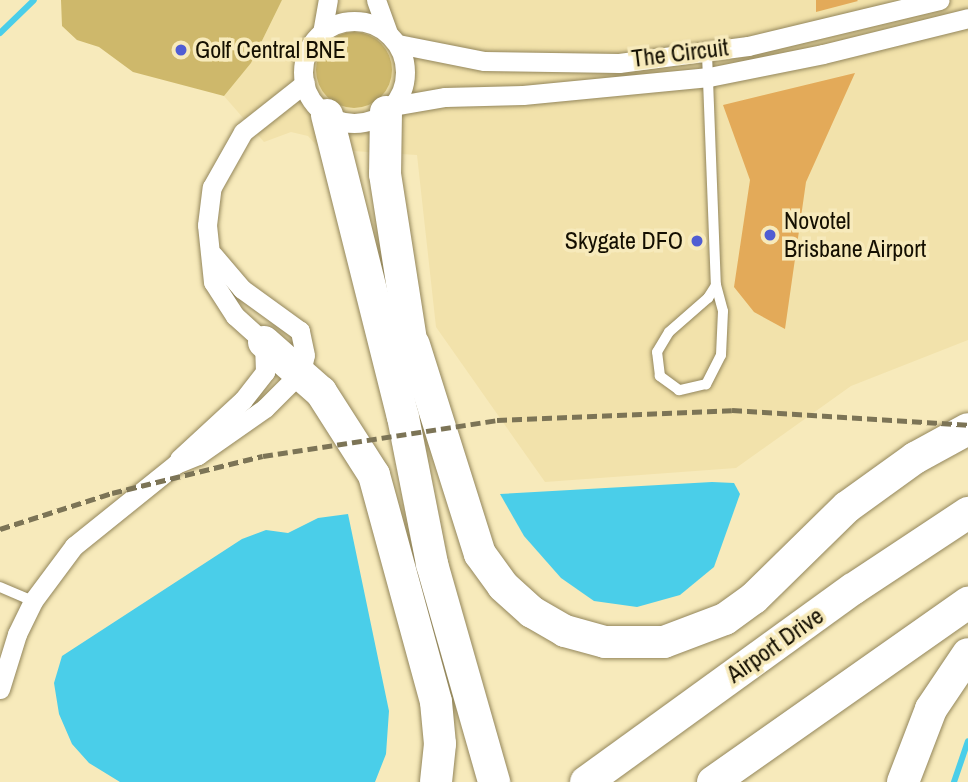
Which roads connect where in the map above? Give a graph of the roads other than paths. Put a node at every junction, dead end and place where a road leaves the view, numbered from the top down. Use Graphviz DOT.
graph roads {
  1 [pos="328,0"];
  2 [pos="376,0"];
  3 [pos="940,0"];
  4 [pos="968,18"];
  5 [pos="322,33"];
  6 [pos="393,39"];
  7 [pos="707,54"];
  8 [pos="709,76"];
  9 [pos="305,83"];
  10 [pos="389,109"];
  11 [pos="327,115"];
  12 [pos="213,255"];
  13 [pos="716,285"];
  14 [pos="264,342"];
  15 [pos="414,345"];
  16 [pos="301,372"];
  17 [pos="968,429"];
  18 [pos="176,464"];
  19 [pos="968,513"];
  20 [pos="0,587"];
  21 [pos="33,601"];
  22 [pos="968,603"];
  23 [pos="968,654"];
  24 [pos="0,689"];
  25 [pos="489,737"];
  26 [pos="436,782"];
  27 [pos="494,782"];
  28 [pos="512,782"];
  29 [pos="586,782"];
  30 [pos="713,782"];
  31 [pos="903,782"];
  1 -- 5 [label="street"];
  2 -- 6 [label="street"];
  3 -- 7 [label="street, The Circuit"];
  4 -- 8 [label="street, The Circuit"];
  5 -- 6 [label="street"];
  5 -- 9 [label="street"];
  6 -- 7 [label="street, The Circuit"];
  6 -- 10 [label="street"];
  7 -- 8 [label="lane"];
  8 -- 10 [label="street, The Circuit"];
  8 -- 13 [label="lane"];
  9 -- 11 [label="street"];
  9 -- 12 [label="street"];
  10 -- 11 [label="street"];
  10 -- 15 [label="main road"];
  11 -- 25 [label="main road"];
  12 -- 14 [label="street"];
  12 -- 16 [label="street"];
  13 -- 13 [label="lane"];
  14 -- 16 [label="main road"];
  14 -- 18 [label="street"];
  15 -- 17 [label="main road"];
  15 -- 25 [label="main road"];
  16 -- 18 [label="street"];
  16 -- 26 [label="main road"];
  18 -- 21 [label="street"];
  19 -- 29 [label="main road, Airport Drive"];
  20 -- 21 [label="lane"];
  21 -- 24 [label="street"];
  22 -- 30 [label="main road"];
  23 -- 31 [label="main road"];
  25 -- 27 [label="main road"];
  25 -- 28 [label="main road"];
}
